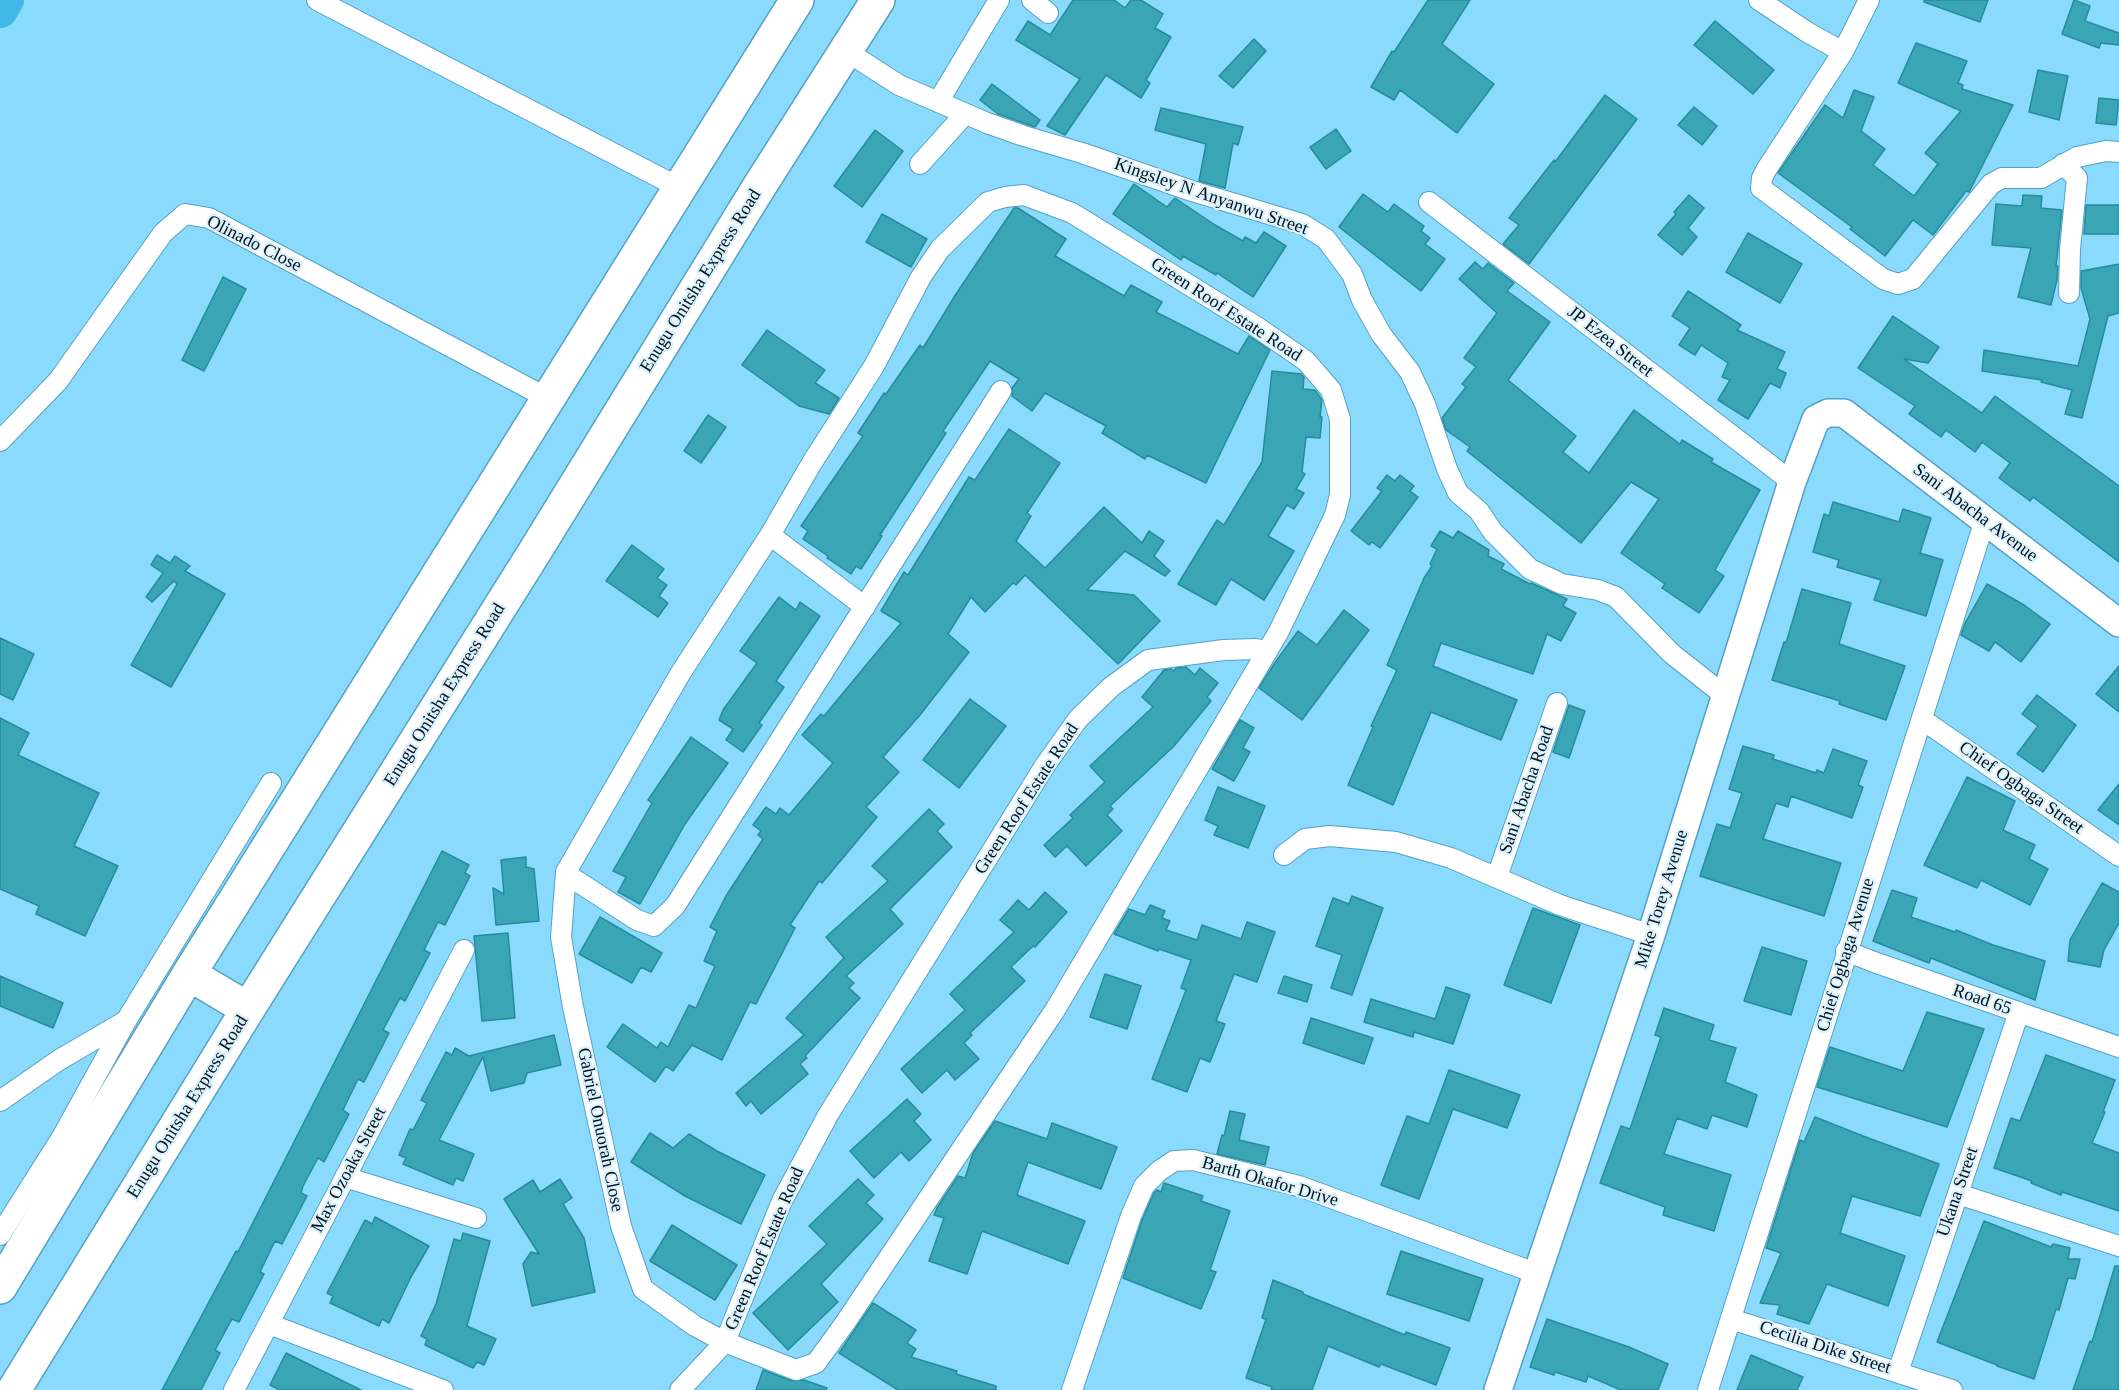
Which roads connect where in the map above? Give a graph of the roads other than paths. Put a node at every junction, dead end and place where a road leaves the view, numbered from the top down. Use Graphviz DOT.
graph roads {
  1 [pos="317,0"];
  2 [pos="797,0"];
  3 [pos="878,0"];
  4 [pos="999,0"];
  5 [pos="1032,0"];
  6 [pos="1759,0"];
  7 [pos="1869,0"];
  8 [pos="1048,13"];
  9 [pos="846,51"];
  10 [pos="1843,52"];
  11 [pos="938,102"];
  12 [pos="965,114"];
  13 [pos="2119,152"];
  14 [pos="920,164"];
  15 [pos="2063,164"];
  16 [pos="680,188"];
  17 [pos="1429,202"];
  18 [pos="2069,293"];
  19 [pos="1001,391"];
  20 [pos="549,399"];
  21 [pos="1828,413"];
  22 [pos="0,441"];
  23 [pos="1792,482"];
  24 [pos="1985,520"];
  25 [pos="770,535"];
  26 [pos="865,607"];
  27 [pos="2119,623"];
  28 [pos="1267,652"];
  29 [pos="1725,695"];
  30 [pos="1557,703"];
  31 [pos="1923,720"];
  32 [pos="271,783"];
  33 [pos="1284,855"];
  34 [pos="2119,856"];
  35 [pos="566,873"];
  36 [pos="1497,877"];
  37 [pos="1651,935"];
  38 [pos="464,950"];
  39 [pos="1846,951"];
  40 [pos="189,974"];
  41 [pos="248,1009"];
  42 [pos="2019,1012"];
  43 [pos="126,1021"];
  44 [pos="2119,1047"];
  45 [pos="0,1101"];
  46 [pos="345,1177"];
  47 [pos="1958,1194"];
  48 [pos="476,1218"];
  49 [pos="0,1235"];
  50 [pos="2119,1245"];
  51 [pos="1538,1274"];
  52 [pos="0,1287"];
  53 [pos="1731,1319"];
  54 [pos="269,1323"];
  55 [pos="725,1342"];
  56 [pos="1898,1372"];
  57 [pos="14,1390"];
  58 [pos="234,1390"];
  59 [pos="443,1390"];
  60 [pos="680,1390"];
  61 [pos="1072,1390"];
  62 [pos="1498,1390"];
  63 [pos="1708,1390"];
  64 [pos="1952,1390"];
  1 -- 16 [label="street"];
  2 -- 16 [label="highway"];
  3 -- 9 [label="highway, Enugu Onitsha Express Road"];
  4 -- 11 [label="street"];
  5 -- 8 [label="street"];
  6 -- 10 [label="street"];
  7 -- 10 [label="street"];
  9 -- 11 [label="street, Kingsley N Anyanwu Street"];
  9 -- 41 [label="highway, Enugu Onitsha Express Road"];
  10 -- 15 [label="street"];
  11 -- 12 [label="street, Kingsley N Anyanwu Street"];
  12 -- 14 [label="street"];
  12 -- 29 [label="street, Kingsley N Anyanwu Street"];
  13 -- 15 [label="street"];
  15 -- 18 [label="street"];
  16 -- 20 [label="highway"];
  17 -- 23 [label="street, JP Ezea Street"];
  19 -- 26 [label="street"];
  20 -- 22 [label="street, Olinado Close"];
  20 -- 40 [label="highway"];
  21 -- 23 [label="main road, Mike Torey Avenue"];
  21 -- 24 [label="main road, Sani Abacha Avenue"];
  23 -- 29 [label="main road, Mike Torey Avenue"];
  24 -- 27 [label="main road, Sani Abacha Avenue"];
  24 -- 31 [label="street, Chief Ogbaga Avenue"];
  25 -- 26 [label="street"];
  25 -- 28 [label="street, Green Roof Estate Road"];
  25 -- 35 [label="street, Green Roof Estate Road"];
  26 -- 35 [label="street"];
  28 -- 55 [label="street, Green Roof Estate Road"];
  28 -- 55 [label="street, Gabriel Onuorah Close"];
  29 -- 37 [label="main road, Mike Torey Avenue"];
  30 -- 36 [label="street, Sani Abacha Road"];
  31 -- 34 [label="street, Chief Ogbaga Street"];
  31 -- 39 [label="street, Chief Ogbaga Avenue"];
  32 -- 43 [label="street"];
  33 -- 36 [label="street"];
  35 -- 55 [label="street, Gabriel Onuorah Close"];
  36 -- 37 [label="street"];
  37 -- 51 [label="main road, Mike Torey Avenue"];
  38 -- 46 [label="street, Max Ozoaka Street"];
  39 -- 42 [label="street, Road 65"];
  39 -- 53 [label="street, Chief Ogbaga Avenue"];
  40 -- 41 [label="highway"];
  40 -- 52 [label="highway"];
  41 -- 57 [label="highway, Enugu Onitsha Express Road"];
  42 -- 44 [label="street, Road 65"];
  42 -- 47 [label="street, Ukana Street"];
  43 -- 45 [label="street"];
  43 -- 49 [label="street"];
  46 -- 48 [label="street"];
  46 -- 54 [label="street, Max Ozoaka Street"];
  47 -- 50 [label="street"];
  47 -- 56 [label="street, Ukana Street"];
  51 -- 61 [label="street, Barth Okafor Drive"];
  51 -- 62 [label="main road, Mike Torey Avenue"];
  53 -- 56 [label="street, Cecilia Dike Street"];
  53 -- 63 [label="street, Chief Ogbaga Avenue"];
  54 -- 58 [label="street, Max Ozoaka Street"];
  54 -- 59 [label="street"];
  55 -- 60 [label="street"];
  56 -- 64 [label="street, Cecilia Dike Street"];
}
